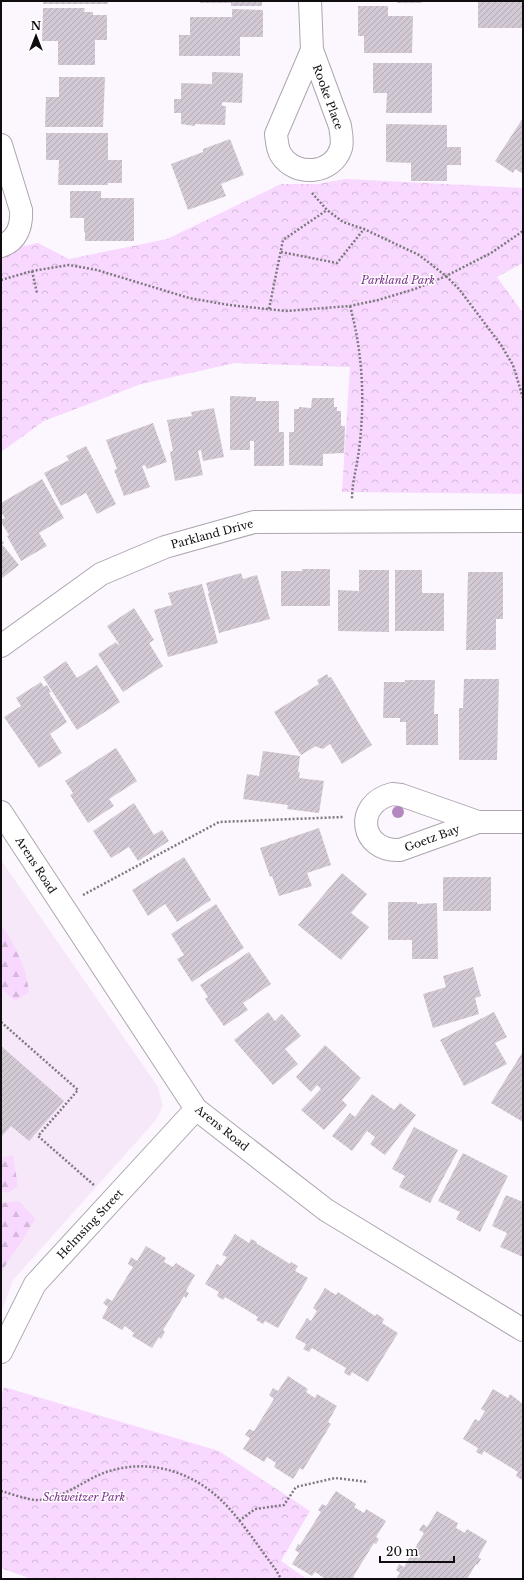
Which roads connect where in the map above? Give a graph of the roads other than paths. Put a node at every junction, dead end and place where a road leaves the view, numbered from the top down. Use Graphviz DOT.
graph roads {
  1 [pos="310,1"];
  2 [pos="312,50"];
  3 [pos="1,146"];
  4 [pos="1,246"];
  5 [pos="523,521"];
  6 [pos="1,646"];
  7 [pos="1,812"];
  8 [pos="478,822"];
  9 [pos="523,822"];
  10 [pos="196,1109"];
  11 [pos="523,1330"];
  12 [pos="1,1352"];
  1 -- 2 [label="street, Rooke Place"];
  2 -- 2 [label="street, Rooke Place"];
  3 -- 4 [label="street"];
  5 -- 6 [label="street, Parkland Drive"];
  7 -- 10 [label="street, Arens Road"];
  8 -- 8 [label="street, Goetz Bay"];
  8 -- 9 [label="street, Goetz Bay"];
  10 -- 11 [label="street, Arens Road"];
  10 -- 12 [label="street, Helmsing Street"];
}
